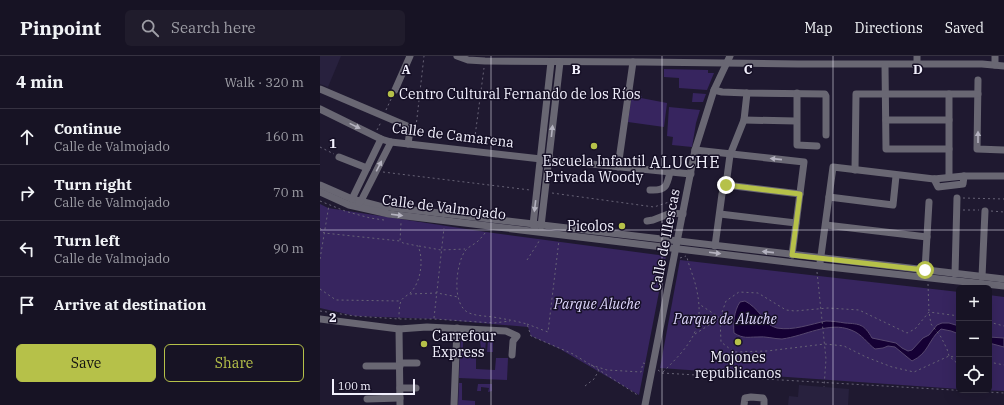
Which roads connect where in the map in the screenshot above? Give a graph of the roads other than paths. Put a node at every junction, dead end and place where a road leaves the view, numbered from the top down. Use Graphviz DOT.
graph roads {
  1 [pos="410,56"];
  2 [pos="457,56"];
  3 [pos="730,56"];
  4 [pos="917,56"];
  5 [pos="944,56"];
  6 [pos="956,56"];
  7 [pos="982,56"];
  8 [pos="996,56"];
  9 [pos="527,59"];
  10 [pos="539,59"];
  11 [pos="644,59"];
  12 [pos="486,61"];
  13 [pos="551,62"];
  14 [pos="560,62"];
  15 [pos="633,62"];
  16 [pos="726,63"];
  17 [pos="885,64"];
  18 [pos="917,64"];
  19 [pos="944,64"];
  20 [pos="956,64"];
  21 [pos="982,64"];
  22 [pos="996,65"];
  23 [pos="1004,66"];
  24 [pos="978,80"];
  25 [pos="320,89"];
  26 [pos="395,90"];
  27 [pos="714,90"];
  28 [pos="746,93"];
  29 [pos="797,93"];
  30 [pos="886,94"];
  31 [pos="949,94"];
  32 [pos="978,94"];
  33 [pos="320,109"];
  34 [pos="744,120"];
  35 [pos="886,120"];
  36 [pos="949,120"];
  37 [pos="796,121"];
  38 [pos="826,135"];
  39 [pos="380,139"];
  40 [pos="391,142"];
  41 [pos="408,144"];
  42 [pos="817,146"];
  43 [pos="949,149"];
  44 [pos="695,150"];
  45 [pos="1004,150"];
  46 [pos="730,154"];
  47 [pos="339,157"];
  48 [pos="541,159"];
  49 [pos="549,160"];
  50 [pos="618,167"];
  51 [pos="367,168"];
  52 [pos="855,170"];
  53 [pos="670,172"];
  54 [pos="690,174"];
  55 [pos="896,176"];
  56 [pos="964,176"];
  57 [pos="1004,176"];
  58 [pos="949,177"];
  59 [pos="934,179"];
  60 [pos="320,185"];
  61 [pos="726,185"];
  62 [pos="650,190"];
  63 [pos="320,192"];
  64 [pos="800,194"];
  65 [pos="830,197"];
  66 [pos="957,198"];
  67 [pos="361,201"];
  68 [pos="350,202"];
  69 [pos="929,202"];
  70 [pos="986,211"];
  71 [pos="683,214"];
  72 [pos="720,214"];
  73 [pos="647,221"];
  74 [pos="796,223"];
  75 [pos="533,225"];
  76 [pos="826,225"];
  77 [pos="539,232"];
  78 [pos="927,237"];
  79 [pos="677,245"];
  80 [pos="715,246"];
  81 [pos="792,255"];
  82 [pos="819,263"];
  83 [pos="927,274"];
  84 [pos="955,274"];
  85 [pos="982,277"];
  86 [pos="1004,279"];
  87 [pos="1004,286"];
  88 [pos="320,319"];
  89 [pos="457,328"];
  90 [pos="399,329"];
  91 [pos="512,355"];
  92 [pos="417,363"];
  93 [pos="400,365"];
  94 [pos="366,366"];
  95 [pos="400,388"];
  96 [pos="416,388"];
  97 [pos="760,397"];
  98 [pos="367,399"];
  99 [pos="400,402"];
  100 [pos="645,404"];
  101 [pos="454,405"];
  102 [pos="744,405"];
  103 [pos="759,405"];
  104 [pos="764,405"];
  1 -- 26 [label="street"];
  2 -- 12 [label="street"];
  3 -- 16 [label="street, Calle de Illescas"];
  4 -- 18 [label="street"];
  5 -- 19 [label="street"];
  6 -- 20 [label="street"];
  7 -- 21 [label="street"];
  8 -- 22 [label="street"];
  9 -- 10 [label="street"];
  9 -- 12 [label="street"];
  10 -- 13 [label="street"];
  11 -- 15 [label="street"];
  11 -- 16 [label="street"];
  13 -- 14 [label="street"];
  13 -- 48 [label="street"];
  14 -- 15 [label="street"];
  49 -- 14 [label="street, one-way"];
  15 -- 50 [label="street"];
  16 -- 17 [label="street"];
  16 -- 27 [label="street, Calle de Illescas"];
  17 -- 18 [label="street"];
  17 -- 30 [label="street"];
  18 -- 19 [label="street"];
  19 -- 20 [label="street"];
  20 -- 21 [label="street"];
  21 -- 22 [label="street"];
  22 -- 23 [label="street"];
  24 -- 32 [label="street"];
  25 -- 41 [label="street"];
  27 -- 28 [label="street"];
  27 -- 44 [label="street, Calle de Illescas"];
  28 -- 29 [label="street"];
  28 -- 34 [label="street"];
  29 -- 37 [label="street"];
  29 -- 38 [label="street"];
  30 -- 31 [label="street"];
  30 -- 35 [label="street"];
  30 -- 52 [label="street"];
  31 -- 32 [label="street"];
  31 -- 36 [label="street"];
  45 -- 32 [label="street, one-way"];
  33 -- 39 [label="street, Calle de Camarena, one-way"];
  34 -- 37 [label="street"];
  34 -- 46 [label="street"];
  35 -- 36 [label="street"];
  35 -- 43 [label="street"];
  36 -- 43 [label="street"];
  37 -- 42 [label="street"];
  39 -- 40 [label="street, Calle de Camarena"];
  39 -- 51 [label="street"];
  40 -- 41 [label="street, Calle de Camarena"];
  67 -- 40 [label="street, Calle de Valmojado, one-way"];
  41 -- 48 [label="street, Calle de Camarena"];
  43 -- 58 [label="street"];
  44 -- 46 [label="street"];
  44 -- 54 [label="street, Calle de Illescas"];
  46 -- 61 [label="street"];
  64 -- 46 [label="street, one-way"];
  47 -- 51 [label="street"];
  48 -- 49 [label="street, Calle de Camarena"];
  48 -- 75 [label="street, one-way"];
  49 -- 50 [label="street"];
  49 -- 77 [label="street"];
  50 -- 53 [label="street"];
  51 -- 68 [label="street"];
  52 -- 55 [label="street"];
  52 -- 65 [label="street"];
  53 -- 54 [label="street"];
  53 -- 62 [label="street"];
  54 -- 71 [label="street, Calle de Illescas"];
  55 -- 59 [label="street"];
  55 -- 65 [label="street"];
  56 -- 57 [label="street"];
  56 -- 58 [label="street"];
  56 -- 59 [label="street"];
  58 -- 59 [label="street"];
  60 -- 68 [label="street, Calle de Valmojado"];
  61 -- 64 [label="street"];
  61 -- 72 [label="street"];
  63 -- 68 [label="street, Calle de Valmojado"];
  64 -- 74 [label="street"];
  65 -- 76 [label="street"];
  66 -- 84 [label="street"];
  67 -- 68 [label="street, Calle de Valmojado"];
  67 -- 75 [label="street, Calle de Valmojado"];
  68 -- 77 [label="street, Calle de Valmojado, one-way"];
  69 -- 78 [label="street"];
  70 -- 85 [label="street"];
  71 -- 73 [label="street"];
  71 -- 79 [label="street, Calle de Illescas"];
  72 -- 74 [label="street"];
  72 -- 80 [label="street"];
  74 -- 81 [label="street"];
  75 -- 77 [label="street"];
  76 -- 78 [label="street"];
  76 -- 82 [label="street"];
  77 -- 79 [label="street, Calle de Valmojado"];
  78 -- 83 [label="street"];
  79 -- 80 [label="street, Calle de Valmojado"];
  79 -- 82 [label="street, Calle de Valmojado, one-way"];
  79 -- 100 [label="street, Calle de Illescas"];
  81 -- 80 [label="street, Calle de Valmojado, one-way"];
  81 -- 82 [label="street, Calle de Valmojado"];
  82 -- 83 [label="street, Calle de Valmojado"];
  83 -- 84 [label="street, Calle de Valmojado"];
  83 -- 87 [label="street, Calle de Valmojado"];
  84 -- 85 [label="street, Calle de Valmojado"];
  85 -- 86 [label="street, Calle de Valmojado"];
  88 -- 90 [label="street"];
  89 -- 90 [label="street"];
  89 -- 91 [label="street"];
  89 -- 101 [label="street"];
  90 -- 93 [label="street"];
  92 -- 93 [label="street"];
  93 -- 94 [label="street"];
  93 -- 95 [label="street"];
  95 -- 96 [label="street"];
  95 -- 99 [label="street"];
  97 -- 102 [label="street"];
  97 -- 103 [label="street"];
  97 -- 104 [label="street"];
  98 -- 99 [label="street"];
}
